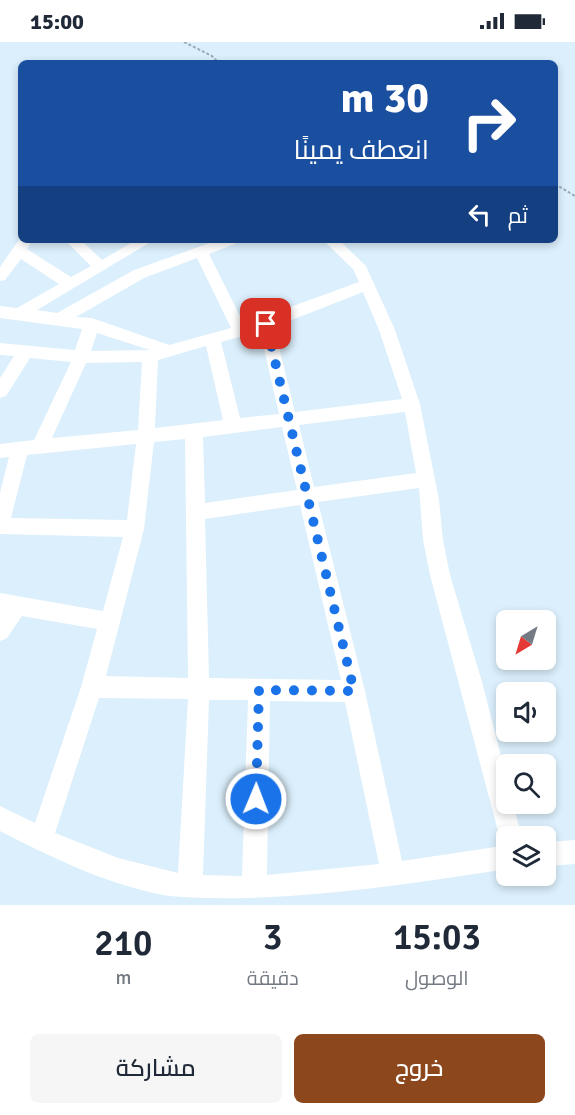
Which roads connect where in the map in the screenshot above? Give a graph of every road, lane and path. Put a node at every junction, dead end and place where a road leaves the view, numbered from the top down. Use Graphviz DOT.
graph roads {
  1 [pos="184,42"];
  2 [pos="216,60"];
  3 [pos="558,186"];
  4 [pos="575,196"];
  5 [pos="75,243"];
  6 [pos="142,243"];
  7 [pos="224,243"];
  8 [pos="333,243"];
  9 [pos="23,245"];
  10 [pos="201,251"];
  11 [pos="100,266"];
  12 [pos="0,276"];
  13 [pos="70,284"];
  14 [pos="366,285"];
  15 [pos="0,312"];
  16 [pos="19,314"];
  17 [pos="61,318"];
  18 [pos="92,324"];
  19 [pos="266,324"];
  20 [pos="240,331"];
  21 [pos="212,339"];
  22 [pos="0,349"];
  23 [pos="25,353"];
  24 [pos="160,353"];
  25 [pos="81,357"];
  26 [pos="2,384"];
  27 [pos="412,404"];
  28 [pos="289,418"];
  29 [pos="233,426"];
  30 [pos="194,431"];
  31 [pos="146,435"];
  32 [pos="39,448"];
  33 [pos="19,450"];
  34 [pos="0,451"];
  35 [pos="426,478"];
  36 [pos="307,494"];
  37 [pos="196,512"];
  38 [pos="0,525"];
  39 [pos="135,529"];
  40 [pos="9,605"];
  41 [pos="111,622"];
  42 [pos="0,631"];
  43 [pos="92,687"];
  44 [pos="200,689"];
  45 [pos="259,690"];
  46 [pos="354,691"];
  47 [pos="0,818"];
  48 [pos="507,826"];
  49 [pos="41,839"];
  50 [pos="575,852"];
  51 [pos="556,853"];
  52 [pos="496,859"];
  53 [pos="393,874"];
  54 [pos="254,886"];
  55 [pos="190,887"];
  1 -- 2 [label="path"];
  3 -- 4 [label="path"];
  5 -- 11 [label="street"];
  6 -- 11 [label="street"];
  7 -- 10 [label="street"];
  8 -- 14 [label="street"];
  9 -- 12 [label="street"];
  9 -- 13 [label="street"];
  10 -- 17 [label="street"];
  10 -- 20 [label="street"];
  11 -- 13 [label="street"];
  13 -- 16 [label="street"];
  14 -- 19 [label="street"];
  14 -- 27 [label="street"];
  15 -- 16 [label="street"];
  16 -- 17 [label="street"];
  17 -- 18 [label="street"];
  18 -- 24 [label="street"];
  18 -- 25 [label="street"];
  19 -- 20 [label="street"];
  19 -- 28 [label="street"];
  20 -- 21 [label="street"];
  21 -- 24 [label="street"];
  21 -- 29 [label="street"];
  22 -- 23 [label="street"];
  23 -- 25 [label="street"];
  23 -- 26 [label="street"];
  24 -- 25 [label="street"];
  24 -- 31 [label="street"];
  25 -- 32 [label="street"];
  27 -- 28 [label="street"];
  27 -- 35 [label="street"];
  28 -- 29 [label="street"];
  28 -- 36 [label="street"];
  29 -- 30 [label="street"];
  30 -- 31 [label="street"];
  30 -- 37 [label="street"];
  31 -- 32 [label="street"];
  31 -- 39 [label="street"];
  32 -- 33 [label="street"];
  33 -- 34 [label="street"];
  33 -- 38 [label="street"];
  35 -- 36 [label="street"];
  35 -- 48 [label="street"];
  36 -- 37 [label="street"];
  36 -- 46 [label="street"];
  37 -- 44 [label="street"];
  38 -- 39 [label="street"];
  39 -- 41 [label="street"];
  40 -- 41 [label="street"];
  40 -- 42 [label="street"];
  41 -- 43 [label="street"];
  43 -- 44 [label="street"];
  43 -- 49 [label="street"];
  44 -- 45 [label="street"];
  44 -- 55 [label="street"];
  45 -- 46 [label="street"];
  45 -- 54 [label="street"];
  46 -- 53 [label="street"];
  47 -- 49 [label="street"];
  49 -- 55 [label="street"];
  50 -- 51 [label="street"];
  52 -- 53 [label="street"];
  53 -- 54 [label="street"];
  54 -- 55 [label="street"];
}
